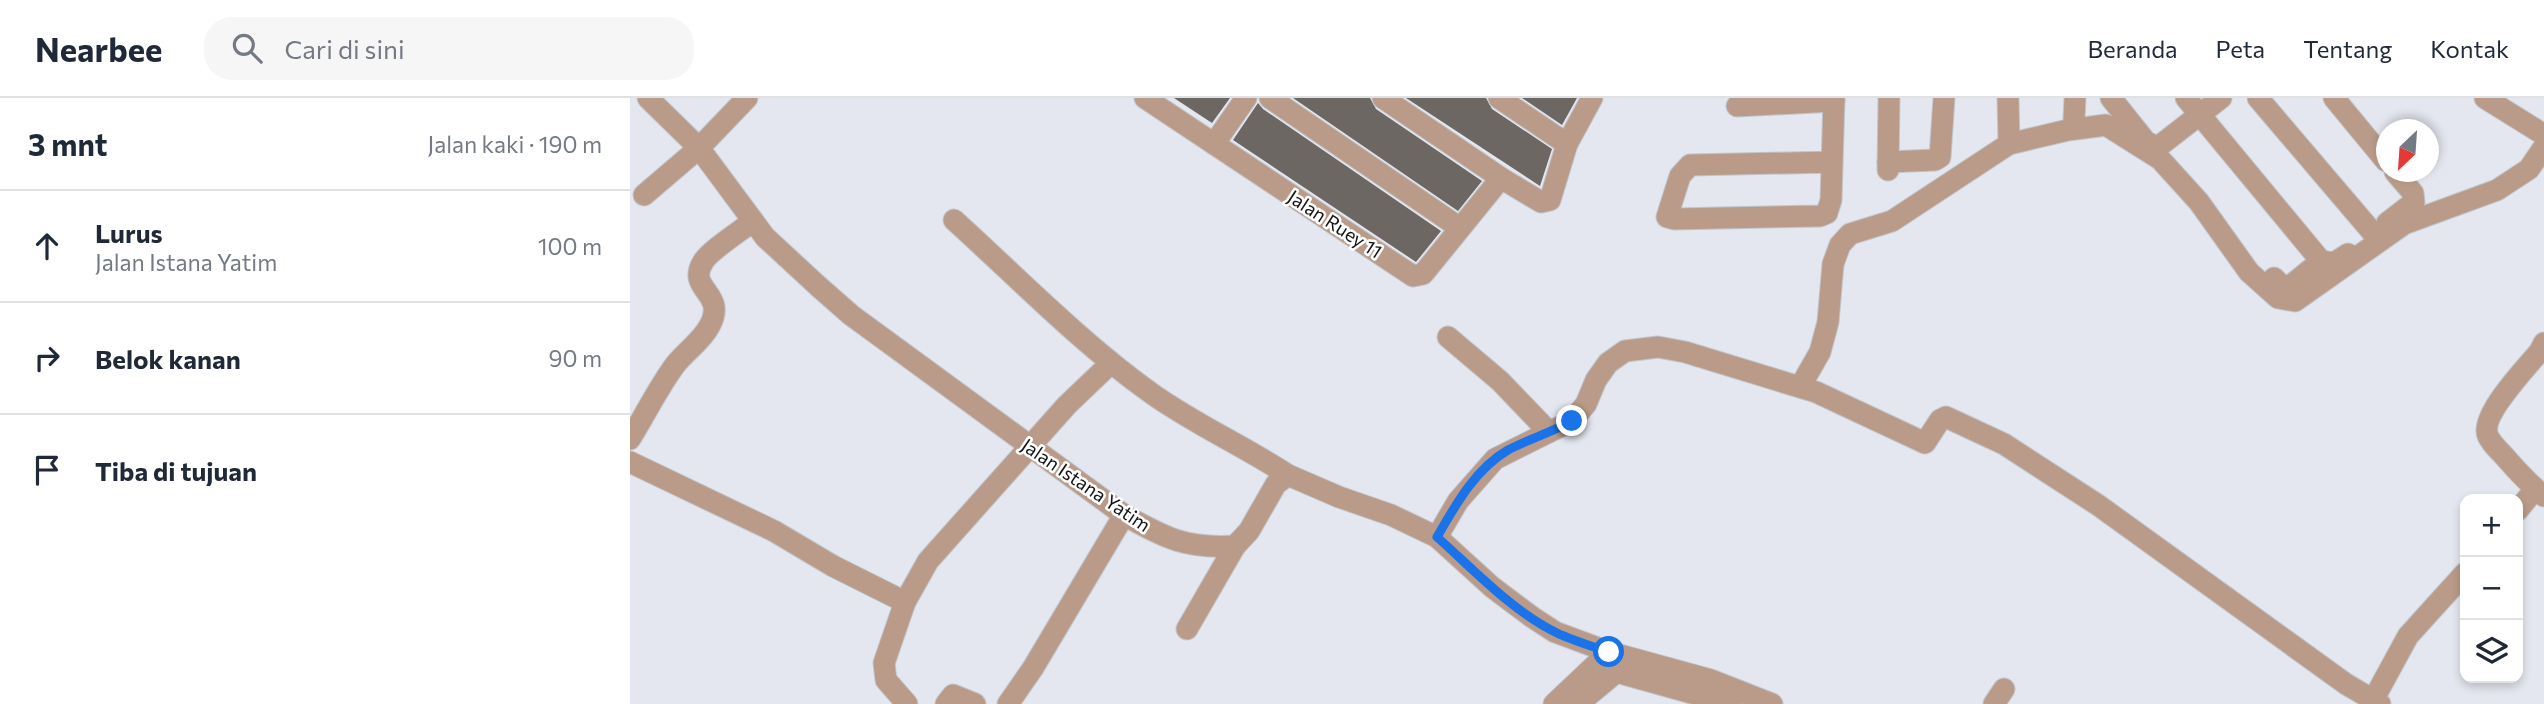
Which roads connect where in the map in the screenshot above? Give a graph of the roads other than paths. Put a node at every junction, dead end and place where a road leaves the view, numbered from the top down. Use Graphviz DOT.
graph roads {
  1 [pos="648,98"];
  2 [pos="747,98"];
  3 [pos="1145,98"];
  4 [pos="1246,98"];
  5 [pos="1270,98"];
  6 [pos="1383,98"];
  7 [pos="1499,98"];
  8 [pos="1592,98"];
  9 [pos="1889,98"];
  10 [pos="1944,98"];
  11 [pos="2008,98"];
  12 [pos="2111,98"];
  13 [pos="2186,98"];
  14 [pos="2221,98"];
  15 [pos="2258,98"];
  16 [pos="2334,98"];
  17 [pos="2485,98"];
  18 [pos="1834,100"];
  19 [pos="1737,106"];
  20 [pos="2201,115"];
  21 [pos="2541,139"];
  22 [pos="2009,141"];
  23 [pos="1214,144"];
  24 [pos="1567,144"];
  25 [pos="699,148"];
  26 [pos="2158,148"];
  27 [pos="2376,149"];
  28 [pos="1832,162"];
  29 [pos="1501,178"];
  30 [pos="2404,182"];
  31 [pos="644,195"];
  32 [pos="954,220"];
  33 [pos="753,221"];
  34 [pos="1460,228"];
  35 [pos="2374,233"];
  36 [pos="2321,261"];
  37 [pos="1448,337"];
  38 [pos="2544,343"];
  39 [pos="1111,363"];
  40 [pos="1800,387"];
  41 [pos="1549,432"];
  42 [pos="630,439"];
  43 [pos="1029,447"];
  44 [pos="630,463"];
  45 [pos="1288,475"];
  46 [pos="2540,492"];
  47 [pos="2523,506"];
  48 [pos="1124,515"];
  49 [pos="1437,537"];
  50 [pos="1235,546"];
  51 [pos="2460,579"];
  52 [pos="905,602"];
  53 [pos="1187,629"];
  54 [pos="1609,652"];
  55 [pos="1624,665"];
  56 [pos="1764,701"];
  57 [pos="2375,703"];
  58 [pos="907,704"];
  59 [pos="946,704"];
  60 [pos="975,704"];
  61 [pos="1008,704"];
  62 [pos="1554,704"];
  63 [pos="1578,704"];
  64 [pos="1733,704"];
  1 -- 25 [label="street, Jalan Istana Yatim"];
  2 -- 25 [label="street"];
  3 -- 23 [label="street, Jalan Ruey 11"];
  4 -- 23 [label="street"];
  5 -- 34 [label="street"];
  6 -- 29 [label="street"];
  7 -- 24 [label="street"];
  8 -- 24 [label="street"];
  9 -- 10 [label="street"];
  11 -- 22 [label="street"];
  12 -- 26 [label="street"];
  13 -- 20 [label="street"];
  14 -- 20 [label="street"];
  15 -- 35 [label="street"];
  16 -- 27 [label="street"];
  17 -- 21 [label="street"];
  18 -- 19 [label="street"];
  18 -- 28 [label="street"];
  20 -- 26 [label="street"];
  20 -- 36 [label="street"];
  21 -- 22 [label="street"];
  22 -- 40 [label="street"];
  23 -- 34 [label="street, Jalan Ruey 11"];
  24 -- 29 [label="street"];
  25 -- 31 [label="street"];
  25 -- 33 [label="street, Jalan Istana Yatim"];
  26 -- 36 [label="street"];
  28 -- 28 [label="street"];
  29 -- 34 [label="street, Jalan Ruey 11"];
  30 -- 35 [label="street"];
  32 -- 39 [label="street"];
  33 -- 42 [label="street"];
  33 -- 43 [label="street, Jalan Istana Yatim"];
  35 -- 36 [label="street"];
  37 -- 41 [label="street"];
  38 -- 46 [label="street"];
  39 -- 43 [label="street"];
  39 -- 45 [label="street"];
  40 -- 41 [label="street"];
  40 -- 57 [label="street"];
  41 -- 49 [label="street"];
  43 -- 48 [label="street, Jalan Istana Yatim"];
  43 -- 52 [label="street"];
  44 -- 52 [label="street"];
  45 -- 49 [label="street"];
  45 -- 50 [label="street"];
  46 -- 47 [label="street"];
  48 -- 50 [label="street, Jalan Istana Yatim"];
  48 -- 61 [label="street"];
  49 -- 54 [label="street"];
  50 -- 53 [label="street"];
  51 -- 57 [label="street"];
  52 -- 58 [label="street"];
  54 -- 55 [label="street"];
  54 -- 62 [label="street"];
  55 -- 56 [label="street"];
  55 -- 63 [label="street"];
  55 -- 64 [label="street"];
  56 -- 64 [label="street"];
  59 -- 60 [label="street"];
}
